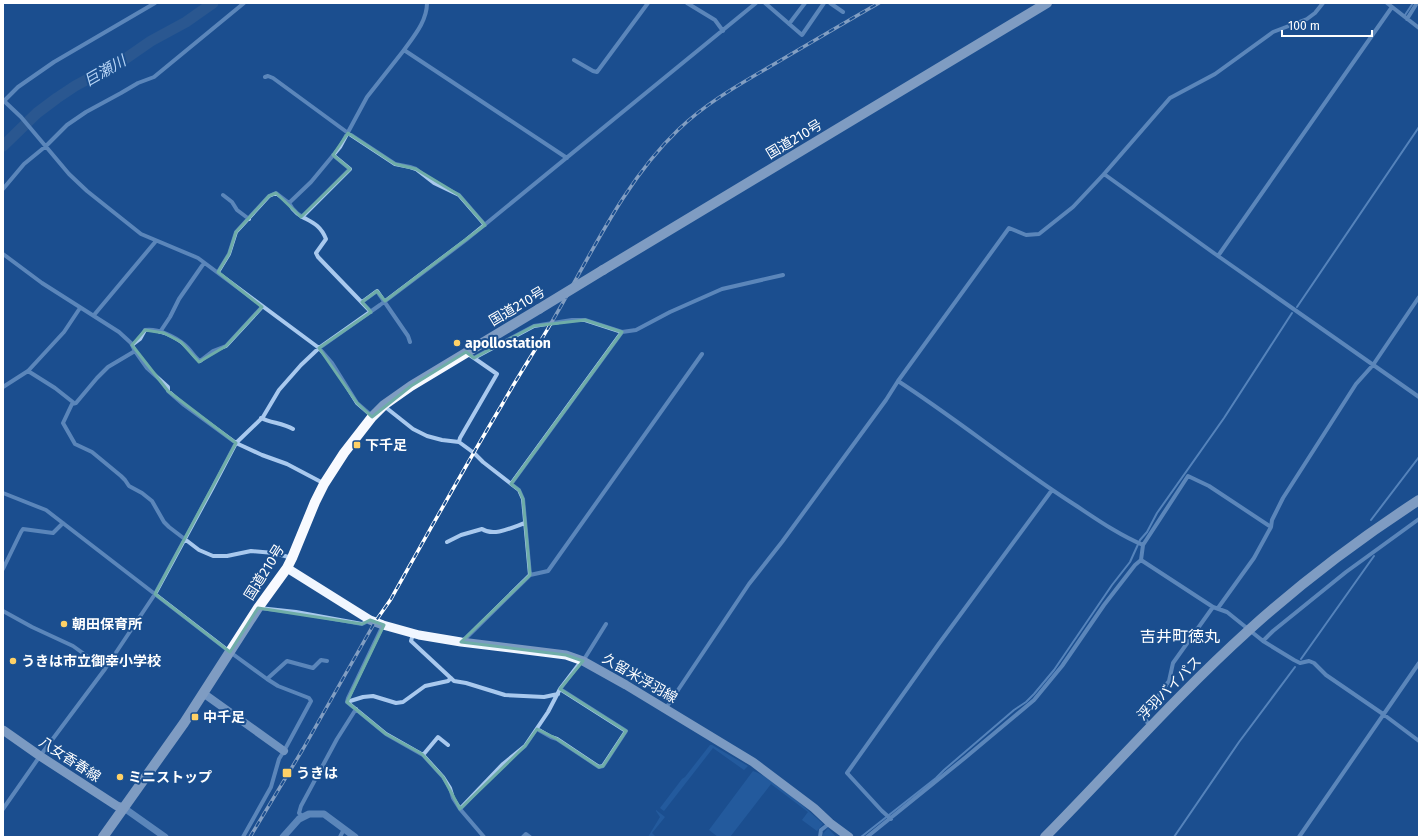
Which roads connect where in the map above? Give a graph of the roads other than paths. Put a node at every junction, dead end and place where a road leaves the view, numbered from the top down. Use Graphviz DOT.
graph roads {
  1 [pos="155,3"];
  2 [pos="244,3"];
  3 [pos="427,3"];
  4 [pos="648,3"];
  5 [pos="687,3"];
  6 [pos="756,3"];
  7 [pos="765,3"];
  8 [pos="805,3"];
  9 [pos="824,3"];
  10 [pos="830,3"];
  11 [pos="1047,3"];
  12 [pos="1323,3"];
  13 [pos="1387,3"];
  14 [pos="1417,3"];
  15 [pos="1392,7"];
  16 [pos="843,12"];
  17 [pos="1407,19"];
  18 [pos="789,24"];
  19 [pos="1419,28"];
  20 [pos="723,30"];
  21 [pos="404,50"];
  22 [pos="574,60"];
  23 [pos="265,77"];
  24 [pos="4,101"];
  25 [pos="348,133"];
  26 [pos="46,146"];
  27 [pos="333,155"];
  28 [pos="567,158"];
  29 [pos="1104,174"];
  30 [pos="3,189"];
  31 [pos="223,195"];
  32 [pos="289,203"];
  33 [pos="302,216"];
  34 [pos="249,219"];
  35 [pos="485,225"];
  36 [pos="156,241"];
  37 [pos="3,254"];
  38 [pos="1218,256"];
  39 [pos="204,263"];
  40 [pos="218,272"];
  41 [pos="783,275"];
  42 [pos="1419,297"];
  43 [pos="385,301"];
  44 [pos="362,302"];
  45 [pos="262,307"];
  46 [pos="80,308"];
  47 [pos="371,312"];
  48 [pos="94,315"];
  49 [pos="160,332"];
  50 [pos="622,332"];
  51 [pos="410,342"];
  52 [pos="132,345"];
  53 [pos="319,348"];
  54 [pos="135,351"];
  55 [pos="702,354"];
  56 [pos="470,355"];
  57 [pos="1373,365"];
  58 [pos="28,371"];
  59 [pos="898,381"];
  60 [pos="3,387"];
  61 [pos="1419,397"];
  62 [pos="74,403"];
  63 [pos="384,405"];
  64 [pos="372,417"];
  65 [pos="261,418"];
  66 [pos="293,428"];
  67 [pos="459,442"];
  68 [pos="236,443"];
  69 [pos="324,484"];
  70 [pos="511,484"];
  71 [pos="1052,490"];
  72 [pos="3,494"];
  73 [pos="1419,500"];
  74 [pos="1419,519"];
  75 [pos="63,523"];
  76 [pos="525,523"];
  77 [pos="1271,527"];
  78 [pos="185,539"];
  79 [pos="447,542"];
  80 [pos="1141,544"];
  81 [pos="292,558"];
  82 [pos="1141,560"];
  83 [pos="287,568"];
  84 [pos="3,569"];
  85 [pos="530,575"];
  86 [pos="155,594"];
  87 [pos="258,608"];
  88 [pos="1216,608"];
  89 [pos="3,611"];
  90 [pos="370,620"];
  91 [pos="606,624"];
  92 [pos="383,625"];
  93 [pos="1250,630"];
  94 [pos="413,634"];
  95 [pos="1263,641"];
  96 [pos="461,642"];
  97 [pos="230,652"];
  98 [pos="327,661"];
  99 [pos="583,661"];
  100 [pos="1419,663"];
  101 [pos="105,669"];
  102 [pos="451,678"];
  103 [pos="267,679"];
  104 [pos="560,689"];
  105 [pos="203,693"];
  106 [pos="558,694"];
  107 [pos="347,702"];
  108 [pos="666,708"];
  109 [pos="356,709"];
  110 [pos="1384,714"];
  111 [pos="1147,722"];
  112 [pos="537,729"];
  113 [pos="3,730"];
  114 [pos="1419,741"];
  115 [pos="448,745"];
  116 [pos="284,751"];
  117 [pos="423,755"];
  118 [pos="40,756"];
  119 [pos="124,808"];
  120 [pos="3,809"];
  121 [pos="460,809"];
  122 [pos="302,817"];
  123 [pos="891,818"];
  124 [pos="830,823"];
  125 [pos="344,829"];
  126 [pos="103,837"];
  127 [pos="165,837"];
  128 [pos="242,837"];
  129 [pos="283,837"];
  130 [pos="340,837"];
  131 [pos="355,837"];
  132 [pos="484,837"];
  133 [pos="523,837"];
  134 [pos="530,837"];
  135 [pos="820,837"];
  136 [pos="849,837"];
  137 [pos="867,837"];
  138 [pos="1045,837"];
  139 [pos="1299,837"];
  1 -- 24 [label="street"];
  2 -- 26 [label="street"];
  3 -- 21 [label="street"];
  4 -- 22 [label="street"];
  5 -- 20 [label="street"];
  6 -- 20 [label="street"];
  7 -- 18 [label="street"];
  8 -- 18 [label="street"];
  9 -- 18 [label="street"];
  10 -- 16 [label="street"];
  11 -- 56 [label="highway, 国道210号, bridge"];
  12 -- 29 [label="street"];
  13 -- 15 [label="street"];
  14 -- 17 [label="street"];
  15 -- 17 [label="street"];
  15 -- 38 [label="street"];
  17 -- 19 [label="street"];
  20 -- 28 [label="street"];
  21 -- 25 [label="street"];
  21 -- 28 [label="street"];
  23 -- 25 [label="street"];
  24 -- 26 [label="street"];
  25 -- 27 [label="street"];
  25 -- 35 [label="street"];
  26 -- 30 [label="street"];
  26 -- 36 [label="street"];
  27 -- 32 [label="street"];
  27 -- 33 [label="street"];
  28 -- 35 [label="street"];
  29 -- 38 [label="street"];
  29 -- 59 [label="street"];
  31 -- 34 [label="street"];
  32 -- 33 [label="street"];
  32 -- 34 [label="street"];
  33 -- 44 [label="street"];
  34 -- 40 [label="street"];
  35 -- 43 [label="street"];
  36 -- 39 [label="street"];
  36 -- 48 [label="street"];
  37 -- 46 [label="street"];
  38 -- 57 [label="street"];
  39 -- 40 [label="street"];
  39 -- 49 [label="street"];
  40 -- 45 [label="street"];
  41 -- 50 [label="street"];
  42 -- 57 [label="street"];
  43 -- 44 [label="street"];
  43 -- 47 [label="street"];
  43 -- 51 [label="street"];
  44 -- 47 [label="street"];
  45 -- 49 [label="street"];
  45 -- 53 [label="street"];
  46 -- 48 [label="street"];
  46 -- 58 [label="street"];
  47 -- 53 [label="street"];
  48 -- 52 [label="street"];
  49 -- 52 [label="street"];
  50 -- 56 [label="street"];
  50 -- 70 [label="street"];
  52 -- 54 [label="street"];
  53 -- 64 [label="street"];
  53 -- 65 [label="street"];
  54 -- 62 [label="street"];
  54 -- 68 [label="street"];
  55 -- 85 [label="street"];
  56 -- 63 [label="highway, 国道210号"];
  56 -- 67 [label="street"];
  57 -- 61 [label="street"];
  57 -- 77 [label="street"];
  58 -- 60 [label="street"];
  58 -- 62 [label="street"];
  59 -- 71 [label="street"];
  59 -- 108 [label="street"];
  62 -- 78 [label="street"];
  63 -- 64 [label="highway, 国道210号"];
  63 -- 67 [label="street"];
  64 -- 69 [label="highway, 国道210号"];
  65 -- 66 [label="street"];
  65 -- 68 [label="street"];
  67 -- 70 [label="street"];
  68 -- 69 [label="street"];
  68 -- 78 [label="street"];
  69 -- 81 [label="highway, 国道210号"];
  70 -- 76 [label="street"];
  71 -- 80 [label="street"];
  71 -- 123 [label="street"];
  72 -- 75 [label="street"];
  73 -- 93 [label="highway, 浮羽バイパス"];
  74 -- 95 [label="street"];
  75 -- 84 [label="street"];
  75 -- 86 [label="street"];
  76 -- 79 [label="street"];
  76 -- 85 [label="street"];
  77 -- 80 [label="street"];
  77 -- 88 [label="street"];
  78 -- 81 [label="street"];
  78 -- 86 [label="street"];
  80 -- 82 [label="street"];
  81 -- 83 [label="highway, 国道210号"];
  82 -- 88 [label="street"];
  82 -- 123 [label="street"];
  83 -- 87 [label="highway, 国道210号"];
  83 -- 90 [label="main road, 久留米浮羽線"];
  85 -- 96 [label="street"];
  86 -- 97 [label="street"];
  86 -- 101 [label="street"];
  87 -- 90 [label="street"];
  87 -- 97 [label="highway, 国道210号"];
  88 -- 93 [label="street"];
  88 -- 111 [label="street"];
  89 -- 101 [label="street"];
  90 -- 92 [label="main road, 久留米浮羽線"];
  91 -- 99 [label="street"];
  92 -- 94 [label="main road, 久留米浮羽線"];
  92 -- 107 [label="street"];
  93 -- 95 [label="street"];
  93 -- 138 [label="highway, 浮羽バイパス"];
  94 -- 96 [label="main road, 久留米浮羽線"];
  94 -- 102 [label="street"];
  95 -- 110 [label="street"];
  96 -- 99 [label="main road, 久留米浮羽線"];
  97 -- 103 [label="street"];
  97 -- 105 [label="highway, 国道210号"];
  98 -- 103 [label="street"];
  99 -- 104 [label="street"];
  99 -- 108 [label="main road, 久留米浮羽線"];
  100 -- 110 [label="street"];
  101 -- 118 [label="street"];
  102 -- 106 [label="street"];
  102 -- 107 [label="street"];
  103 -- 116 [label="street"];
  104 -- 106 [label="street"];
  104 -- 112 [label="street"];
  105 -- 116 [label="main road"];
  105 -- 119 [label="highway, 国道210号"];
  106 -- 112 [label="street"];
  107 -- 109 [label="street"];
  108 -- 124 [label="main road, 久留米浮羽線"];
  109 -- 117 [label="street"];
  109 -- 122 [label="street"];
  110 -- 114 [label="street"];
  110 -- 139 [label="street"];
  112 -- 121 [label="street"];
  113 -- 118 [label="main road, 八女香春線"];
  115 -- 117 [label="street"];
  116 -- 128 [label="street"];
  117 -- 121 [label="street"];
  118 -- 119 [label="main road, 八女香春線"];
  118 -- 120 [label="street"];
  119 -- 126 [label="highway, 国道210号"];
  119 -- 127 [label="street"];
  121 -- 132 [label="street"];
  122 -- 125 [label="street"];
  122 -- 129 [label="street"];
  123 -- 137 [label="street"];
  124 -- 135 [label="street"];
  124 -- 136 [label="main road, 久留米浮羽線"];
  125 -- 130 [label="street"];
  125 -- 131 [label="street"];
  133 -- 134 [label="street"];
}
